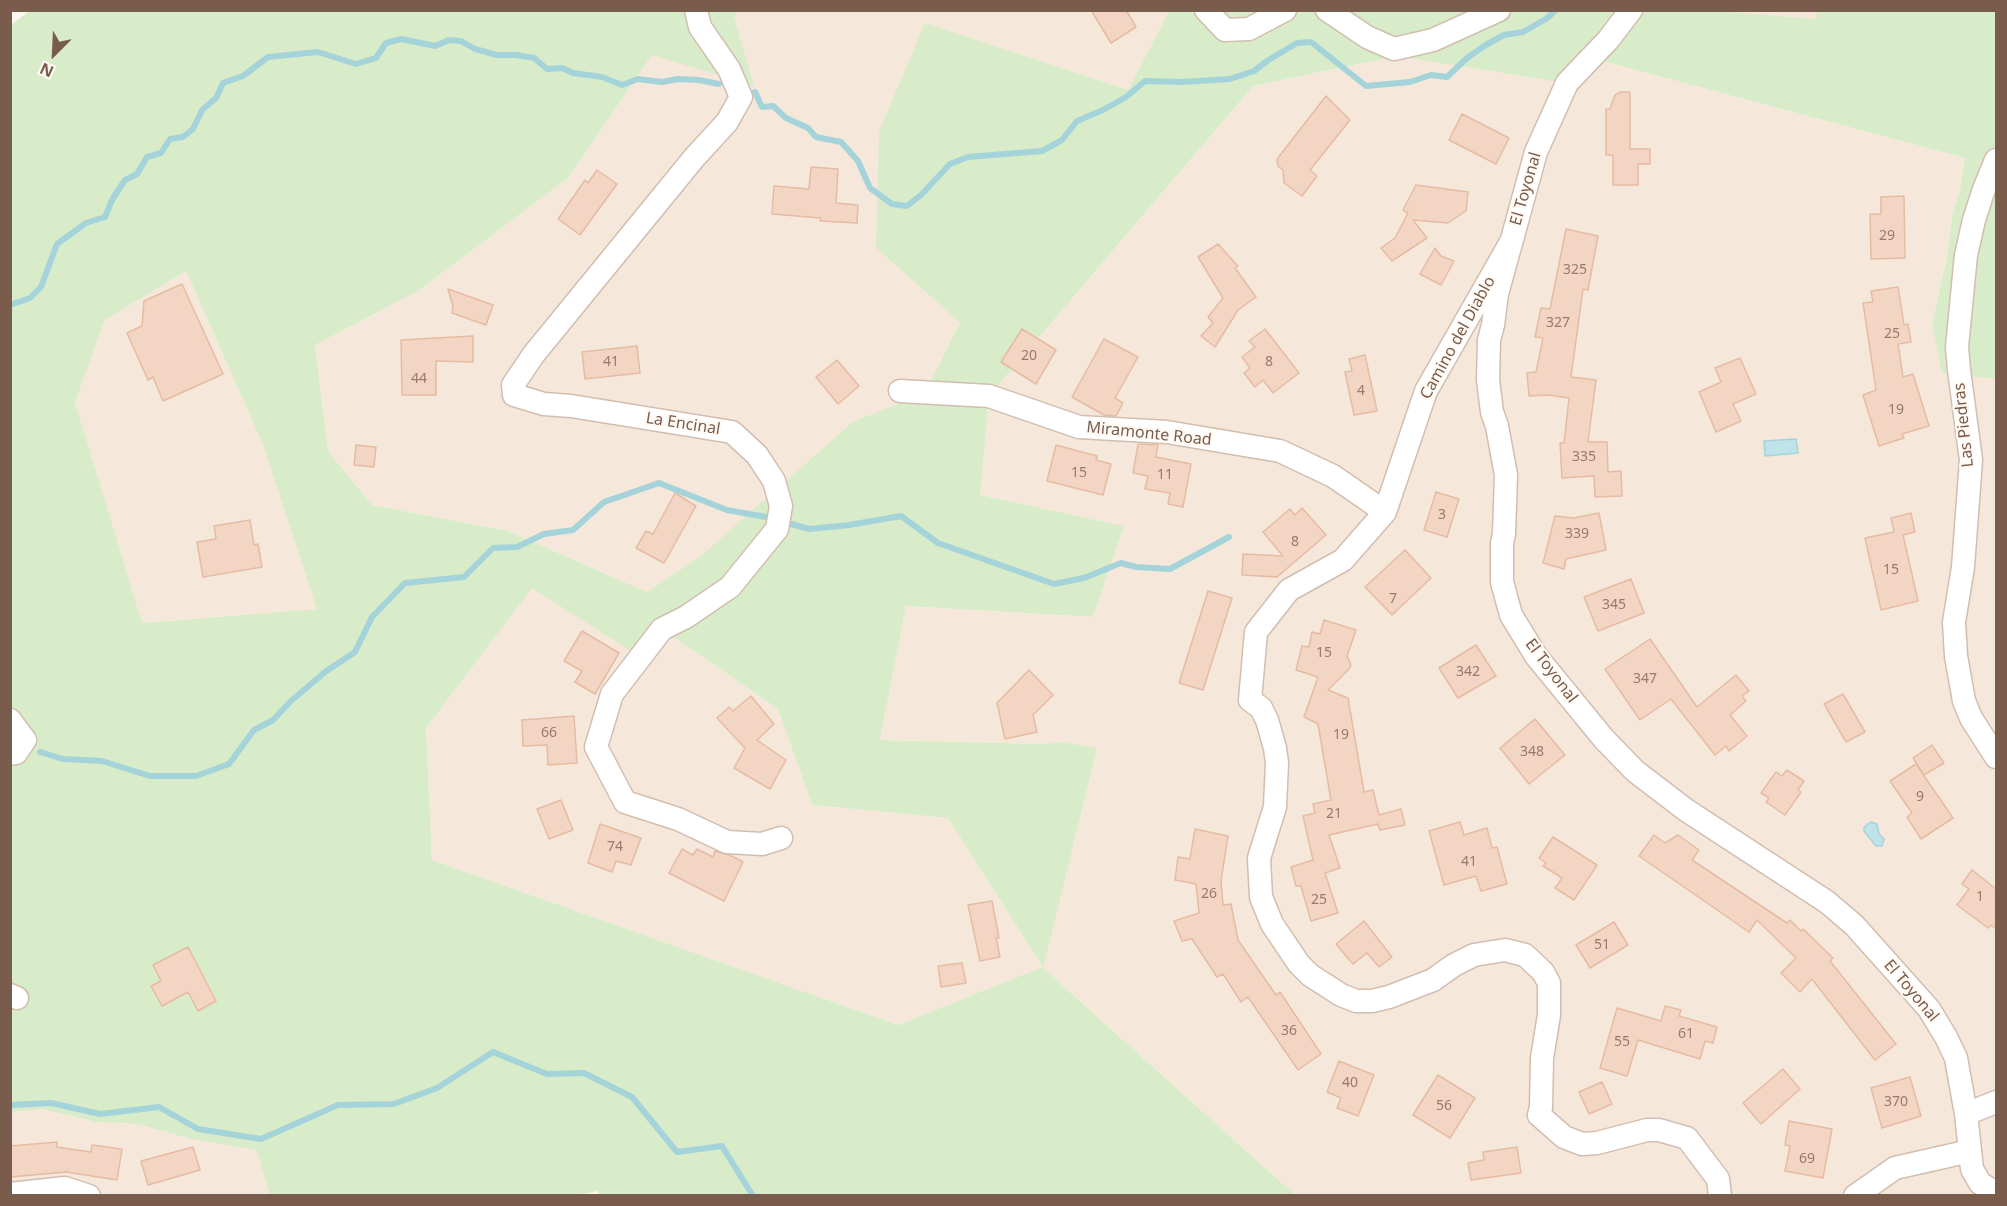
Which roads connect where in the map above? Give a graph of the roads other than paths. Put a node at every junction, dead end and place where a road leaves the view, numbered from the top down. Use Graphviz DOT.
graph roads {
  1 [pos="696,10"];
  2 [pos="1206,10"];
  3 [pos="1285,10"];
  4 [pos="1327,10"];
  5 [pos="1499,10"];
  6 [pos="1631,10"];
  7 [pos="1996,160"];
  8 [pos="1510,242"];
  9 [pos="900,391"];
  10 [pos="1385,512"];
  11 [pos="10,720"];
  12 [pos="10,754"];
  13 [pos="1996,757"];
  14 [pos="781,838"];
  15 [pos="1996,1102"];
  16 [pos="1966,1114"];
  17 [pos="1970,1151"];
  18 [pos="1996,1193"];
  19 [pos="10,1194"];
  20 [pos="89,1196"];
  21 [pos="1720,1196"];
  22 [pos="1855,1196"];
  1 -- 14 [label="street, La Encinal"];
  2 -- 3 [label="street"];
  4 -- 5 [label="street"];
  6 -- 8 [label="street, El Toyonal"];
  7 -- 13 [label="street, Las Piedras"];
  8 -- 10 [label="street, Camino del Diablo"];
  8 -- 16 [label="street, El Toyonal"];
  9 -- 10 [label="street, Miramonte Road"];
  10 -- 21 [label="street, Camino del Diablo"];
  11 -- 12 [label="street"];
  15 -- 16 [label="street"];
  16 -- 17 [label="street, El Toyonal"];
  17 -- 18 [label="street, El Toyonal"];
  17 -- 22 [label="street"];
  19 -- 20 [label="street"];
}
